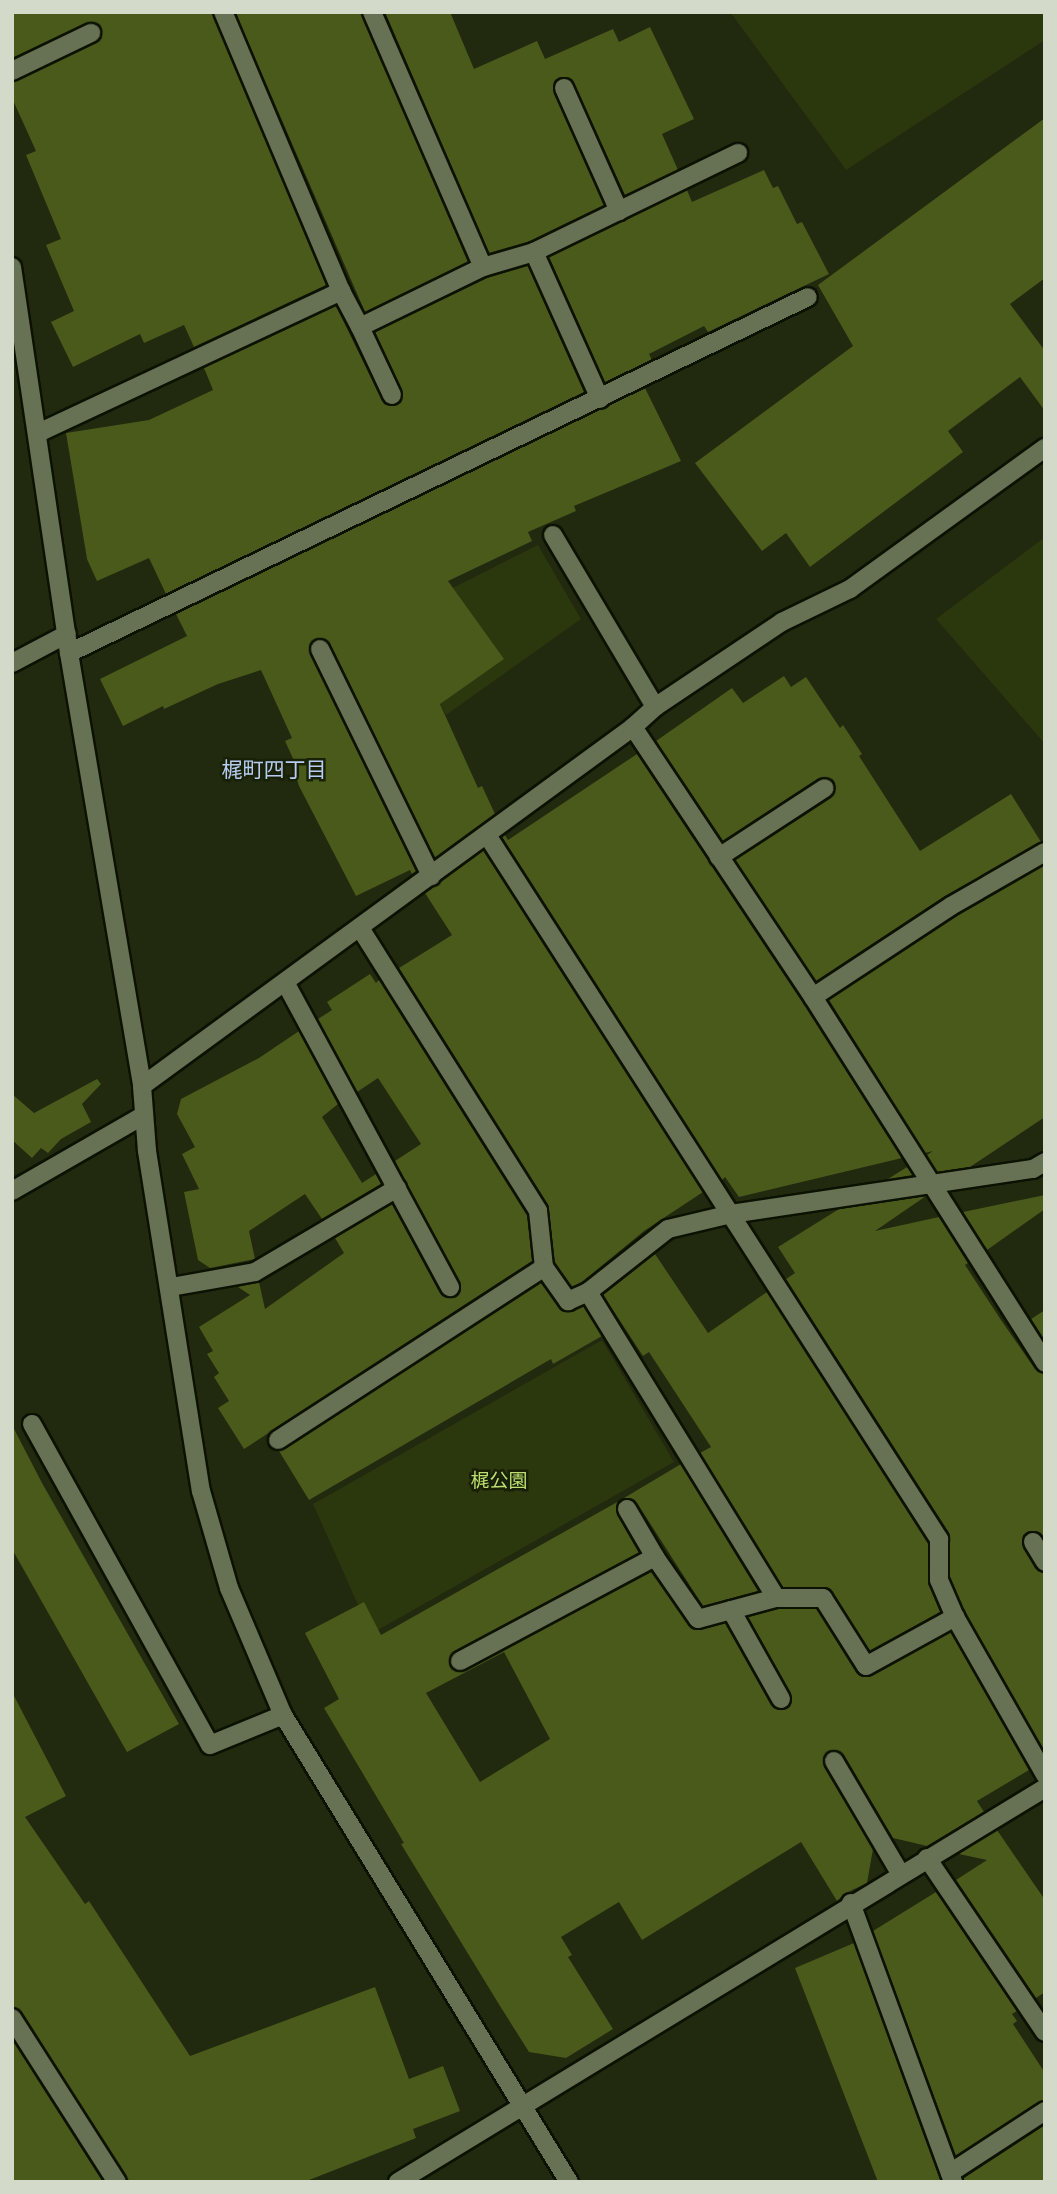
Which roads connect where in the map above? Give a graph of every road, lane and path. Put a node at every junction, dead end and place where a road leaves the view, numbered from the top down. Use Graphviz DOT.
graph roads {
  1 [pos="223,12"];
  2 [pos="372,12"];
  3 [pos="91,33"];
  4 [pos="12,71"];
  5 [pos="564,88"];
  6 [pos="738,153"];
  7 [pos="619,211"];
  8 [pos="534,252"];
  9 [pos="12,267"];
  10 [pos="482,267"];
  11 [pos="341,291"];
  12 [pos="808,297"];
  13 [pos="360,327"];
  14 [pos="392,395"];
  15 [pos="600,400"];
  16 [pos="38,433"];
  17 [pos="1045,448"];
  18 [pos="553,535"];
  19 [pos="67,635"];
  20 [pos="320,649"];
  21 [pos="69,653"];
  22 [pos="12,663"];
  23 [pos="655,707"];
  24 [pos="632,727"];
  25 [pos="825,788"];
  26 [pos="487,835"];
  27 [pos="1044,852"];
  28 [pos="719,857"];
  29 [pos="431,876"];
  30 [pos="360,928"];
  31 [pos="285,982"];
  32 [pos="813,997"];
  33 [pos="142,1086"];
  34 [pos="144,1115"];
  35 [pos="1045,1162"];
  36 [pos="933,1182"];
  37 [pos="397,1188"];
  38 [pos="13,1190"];
  39 [pos="731,1214"];
  40 [pos="544,1267"];
  41 [pos="171,1287"];
  42 [pos="450,1287"];
  43 [pos="588,1292"];
  44 [pos="1045,1363"];
  45 [pos="32,1424"];
  46 [pos="278,1440"];
  47 [pos="627,1509"];
  48 [pos="1032,1542"];
  49 [pos="655,1557"];
  50 [pos="1045,1562"];
  51 [pos="776,1598"];
  52 [pos="731,1610"];
  53 [pos="956,1617"];
  54 [pos="460,1661"];
  55 [pos="781,1699"];
  56 [pos="283,1716"];
  57 [pos="834,1761"];
  58 [pos="1045,1775"];
  59 [pos="1045,1788"];
  60 [pos="927,1858"];
  61 [pos="900,1873"];
  62 [pos="851,1903"];
  63 [pos="12,2018"];
  64 [pos="1045,2032"];
  65 [pos="522,2106"];
  66 [pos="1045,2110"];
  67 [pos="951,2177"];
  68 [pos="117,2182"];
  69 [pos="398,2182"];
  70 [pos="569,2182"];
  1 -- 11 [label="street"];
  2 -- 10 [label="street"];
  3 -- 4 [label="street"];
  5 -- 7 [label="street"];
  6 -- 7 [label="street"];
  7 -- 8 [label="street"];
  8 -- 10 [label="street"];
  8 -- 15 [label="street"];
  9 -- 16 [label="street"];
  10 -- 13 [label="street"];
  11 -- 13 [label="street"];
  11 -- 16 [label="street"];
  12 -- 15 [label="street"];
  13 -- 14 [label="street"];
  15 -- 21 [label="street"];
  16 -- 19 [label="street"];
  17 -- 23 [label="street"];
  18 -- 23 [label="street"];
  19 -- 21 [label="street"];
  19 -- 22 [label="street"];
  20 -- 29 [label="street"];
  21 -- 33 [label="street"];
  23 -- 24 [label="street"];
  24 -- 26 [label="street"];
  24 -- 28 [label="street"];
  25 -- 28 [label="street"];
  26 -- 29 [label="street"];
  26 -- 39 [label="street"];
  27 -- 32 [label="street"];
  28 -- 32 [label="street"];
  29 -- 30 [label="street"];
  30 -- 31 [label="street"];
  30 -- 40 [label="street"];
  31 -- 33 [label="street"];
  31 -- 37 [label="street"];
  32 -- 36 [label="street"];
  33 -- 34 [label="street"];
  34 -- 38 [label="street"];
  34 -- 41 [label="street"];
  35 -- 36 [label="street"];
  36 -- 39 [label="street"];
  36 -- 44 [label="street"];
  37 -- 41 [label="street"];
  37 -- 42 [label="street"];
  39 -- 43 [label="street"];
  39 -- 53 [label="street"];
  40 -- 43 [label="street"];
  40 -- 46 [label="street"];
  41 -- 56 [label="street"];
  43 -- 51 [label="street"];
  45 -- 56 [label="street"];
  47 -- 49 [label="street"];
  48 -- 50 [label="street"];
  49 -- 52 [label="street"];
  49 -- 54 [label="street"];
  51 -- 52 [label="street"];
  51 -- 53 [label="street"];
  52 -- 55 [label="street"];
  53 -- 58 [label="street"];
  56 -- 65 [label="street"];
  57 -- 61 [label="street"];
  59 -- 60 [label="street"];
  60 -- 61 [label="street"];
  60 -- 64 [label="street"];
  61 -- 62 [label="street"];
  62 -- 65 [label="street"];
  62 -- 67 [label="street"];
  63 -- 68 [label="street"];
  65 -- 69 [label="street"];
  65 -- 70 [label="street"];
  66 -- 67 [label="street"];
}
